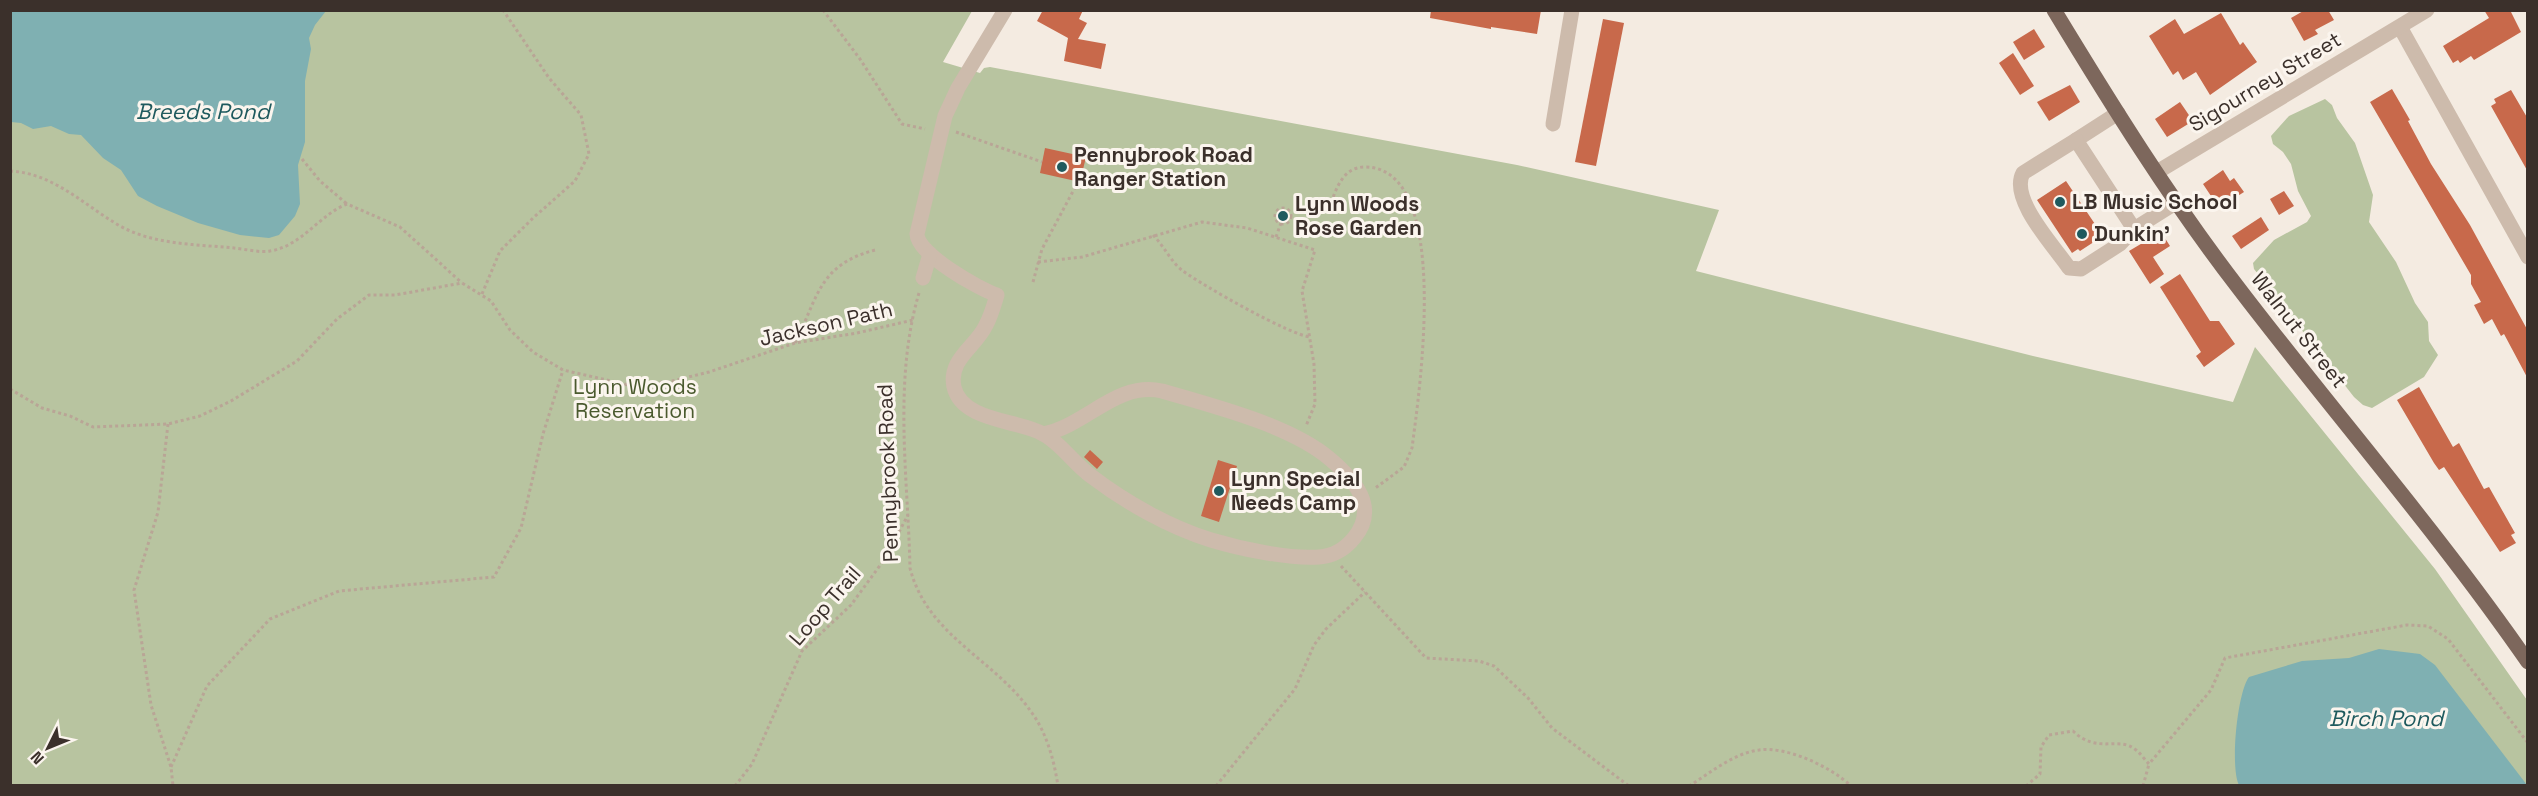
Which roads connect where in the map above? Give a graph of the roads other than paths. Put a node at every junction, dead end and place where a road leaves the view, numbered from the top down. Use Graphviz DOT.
graph roads {
  1 [pos="1005,10"];
  2 [pos="1572,10"];
  3 [pos="2054,10"];
  4 [pos="2427,10"];
  5 [pos="2400,27"];
  6 [pos="2118,112"];
  7 [pos="1553,124"];
  8 [pos="2076,140"];
  9 [pos="2157,172"];
  10 [pos="2177,202"];
  11 [pos="2134,230"];
  12 [pos="930,254"];
  13 [pos="2527,256"];
  14 [pos="923,278"];
  15 [pos="1043,434"];
  16 [pos="2528,662"];
  1 -- 12 [label="street"];
  2 -- 7 [label="street"];
  3 -- 6 [label="main road, Walnut Street"];
  4 -- 5 [label="street, Sigourney Street"];
  5 -- 9 [label="street, Sigourney Street"];
  5 -- 13 [label="street"];
  6 -- 8 [label="street"];
  6 -- 9 [label="main road, Walnut Street"];
  8 -- 11 [label="street"];
  8 -- 11 [label="street"];
  9 -- 10 [label="main road, Walnut Street"];
  10 -- 11 [label="street"];
  10 -- 16 [label="main road, Walnut Street"];
  12 -- 14 [label="street"];
  12 -- 15 [label="street"];
  15 -- 15 [label="street"];
}
